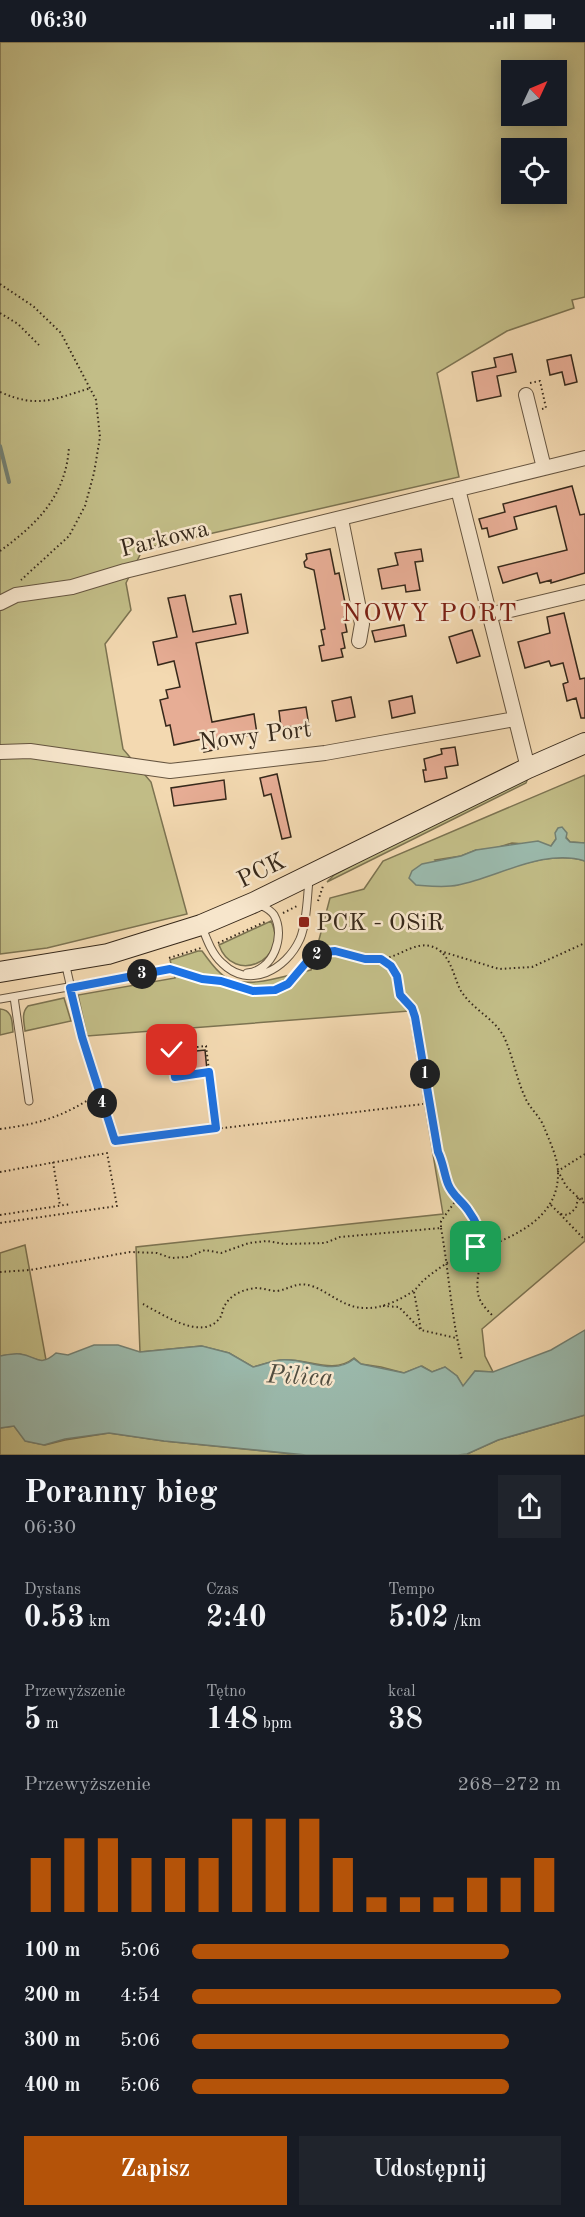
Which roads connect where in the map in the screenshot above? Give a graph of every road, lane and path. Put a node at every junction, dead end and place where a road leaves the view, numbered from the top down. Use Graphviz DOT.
graph roads {
  1 [pos="0,284"];
  2 [pos="0,313"];
  3 [pos="39,345"];
  4 [pos="91,387"];
  5 [pos="524,390"];
  6 [pos="0,392"];
  7 [pos="536,410"];
  8 [pos="69,447"];
  9 [pos="585,458"];
  10 [pos="544,468"];
  11 [pos="458,489"];
  12 [pos="341,519"];
  13 [pos="0,551"];
  14 [pos="22,580"];
  15 [pos="585,592"];
  16 [pos="0,603"];
  17 [pos="489,615"];
  18 [pos="359,641"];
  19 [pos="515,719"];
  20 [pos="585,743"];
  21 [pos="0,752"];
  22 [pos="528,768"];
  23 [pos="309,875"];
  24 [pos="320,895"];
  25 [pos="307,901"];
  26 [pos="255,902"];
  27 [pos="275,917"];
  28 [pos="201,925"];
  29 [pos="585,943"];
  30 [pos="209,946"];
  31 [pos="440,951"];
  32 [pos="169,958"];
  33 [pos="381,959"];
  34 [pos="65,962"];
  35 [pos="170,969"];
  36 [pos="0,972"];
  37 [pos="235,973"];
  38 [pos="70,988"];
  39 [pos="14,997"];
  40 [pos="0,999"];
  41 [pos="82,1037"];
  42 [pos="209,1072"];
  43 [pos="99,1093"];
  44 [pos="29,1101"];
  45 [pos="423,1104"];
  46 [pos="216,1128"];
  47 [pos="0,1130"];
  48 [pos="585,1154"];
  49 [pos="53,1162"];
  50 [pos="558,1171"];
  51 [pos="0,1172"];
  52 [pos="578,1198"];
  53 [pos="457,1199"];
  54 [pos="585,1199"];
  55 [pos="71,1204"];
  56 [pos="550,1204"];
  57 [pos="585,1204"];
  58 [pos="64,1205"];
  59 [pos="60,1206"];
  60 [pos="66,1213"];
  61 [pos="560,1214"];
  62 [pos="0,1215"];
  63 [pos="0,1223"];
  64 [pos="441,1228"];
  65 [pos="583,1238"];
  66 [pos="483,1245"];
  67 [pos="447,1263"];
  68 [pos="0,1272"];
  69 [pos="414,1291"];
  70 [pos="143,1304"];
  71 [pos="383,1306"];
  72 [pos="493,1316"];
  73 [pos="421,1330"];
  74 [pos="456,1338"];
  75 [pos="462,1360"];
  1 -- 4 [label="path"];
  2 -- 3 [label="path"];
  4 -- 6 [label="path"];
  4 -- 14 [label="path"];
  5 -- 7 [label="path"];
  5 -- 10 [label="street"];
  8 -- 13 [label="path"];
  9 -- 10 [label="street, Parkowa"];
  10 -- 11 [label="street, Parkowa"];
  11 -- 12 [label="street, Parkowa"];
  11 -- 17 [label="street"];
  12 -- 16 [label="street, Parkowa"];
  12 -- 18 [label="street"];
  15 -- 17 [label="street"];
  17 -- 19 [label="street"];
  19 -- 21 [label="street, Nowy Port"];
  19 -- 22 [label="street"];
  20 -- 22 [label="street"];
  22 -- 23 [label="street, PCK"];
  23 -- 25 [label="lane"];
  23 -- 26 [label="street, PCK"];
  24 -- 25 [label="path"];
  25 -- 27 [label="path"];
  25 -- 37 [label="lane"];
  26 -- 27 [label="lane"];
  26 -- 28 [label="street, PCK"];
  27 -- 30 [label="path"];
  27 -- 37 [label="lane"];
  28 -- 30 [label="lane"];
  28 -- 34 [label="street, PCK"];
  29 -- 31 [label="path"];
  30 -- 32 [label="path"];
  30 -- 37 [label="lane"];
  31 -- 33 [label="path"];
  31 -- 50 [label="path"];
  33 -- 35 [label="path"];
  33 -- 53 [label="path"];
  34 -- 36 [label="street, PCK"];
  34 -- 38 [label="lane"];
  35 -- 38 [label="lane"];
  38 -- 39 [label="lane"];
  38 -- 41 [label="lane"];
  39 -- 40 [label="lane"];
  39 -- 44 [label="lane"];
  41 -- 43 [label="path"];
  42 -- 42 [label="path"];
  42 -- 46 [label="path"];
  43 -- 46 [label="path"];
  43 -- 47 [label="path"];
  45 -- 46 [label="path"];
  48 -- 50 [label="path"];
  49 -- 51 [label="path"];
  49 -- 59 [label="path"];
  49 -- 60 [label="path"];
  50 -- 52 [label="path"];
  50 -- 56 [label="path"];
  52 -- 54 [label="path"];
  52 -- 57 [label="path"];
  52 -- 61 [label="path"];
  53 -- 64 [label="path"];
  53 -- 66 [label="path"];
  55 -- 58 [label="path"];
  56 -- 61 [label="path"];
  56 -- 66 [label="path"];
  58 -- 59 [label="path"];
  58 -- 60 [label="path"];
  59 -- 62 [label="path"];
  60 -- 63 [label="path"];
  61 -- 65 [label="path"];
  64 -- 67 [label="path"];
  64 -- 68 [label="path"];
  66 -- 67 [label="path"];
  66 -- 72 [label="path"];
  67 -- 69 [label="path"];
  67 -- 74 [label="path"];
  69 -- 71 [label="path"];
  69 -- 73 [label="path"];
  70 -- 71 [label="path"];
  71 -- 73 [label="path"];
  73 -- 74 [label="path"];
  74 -- 75 [label="path"];
}
